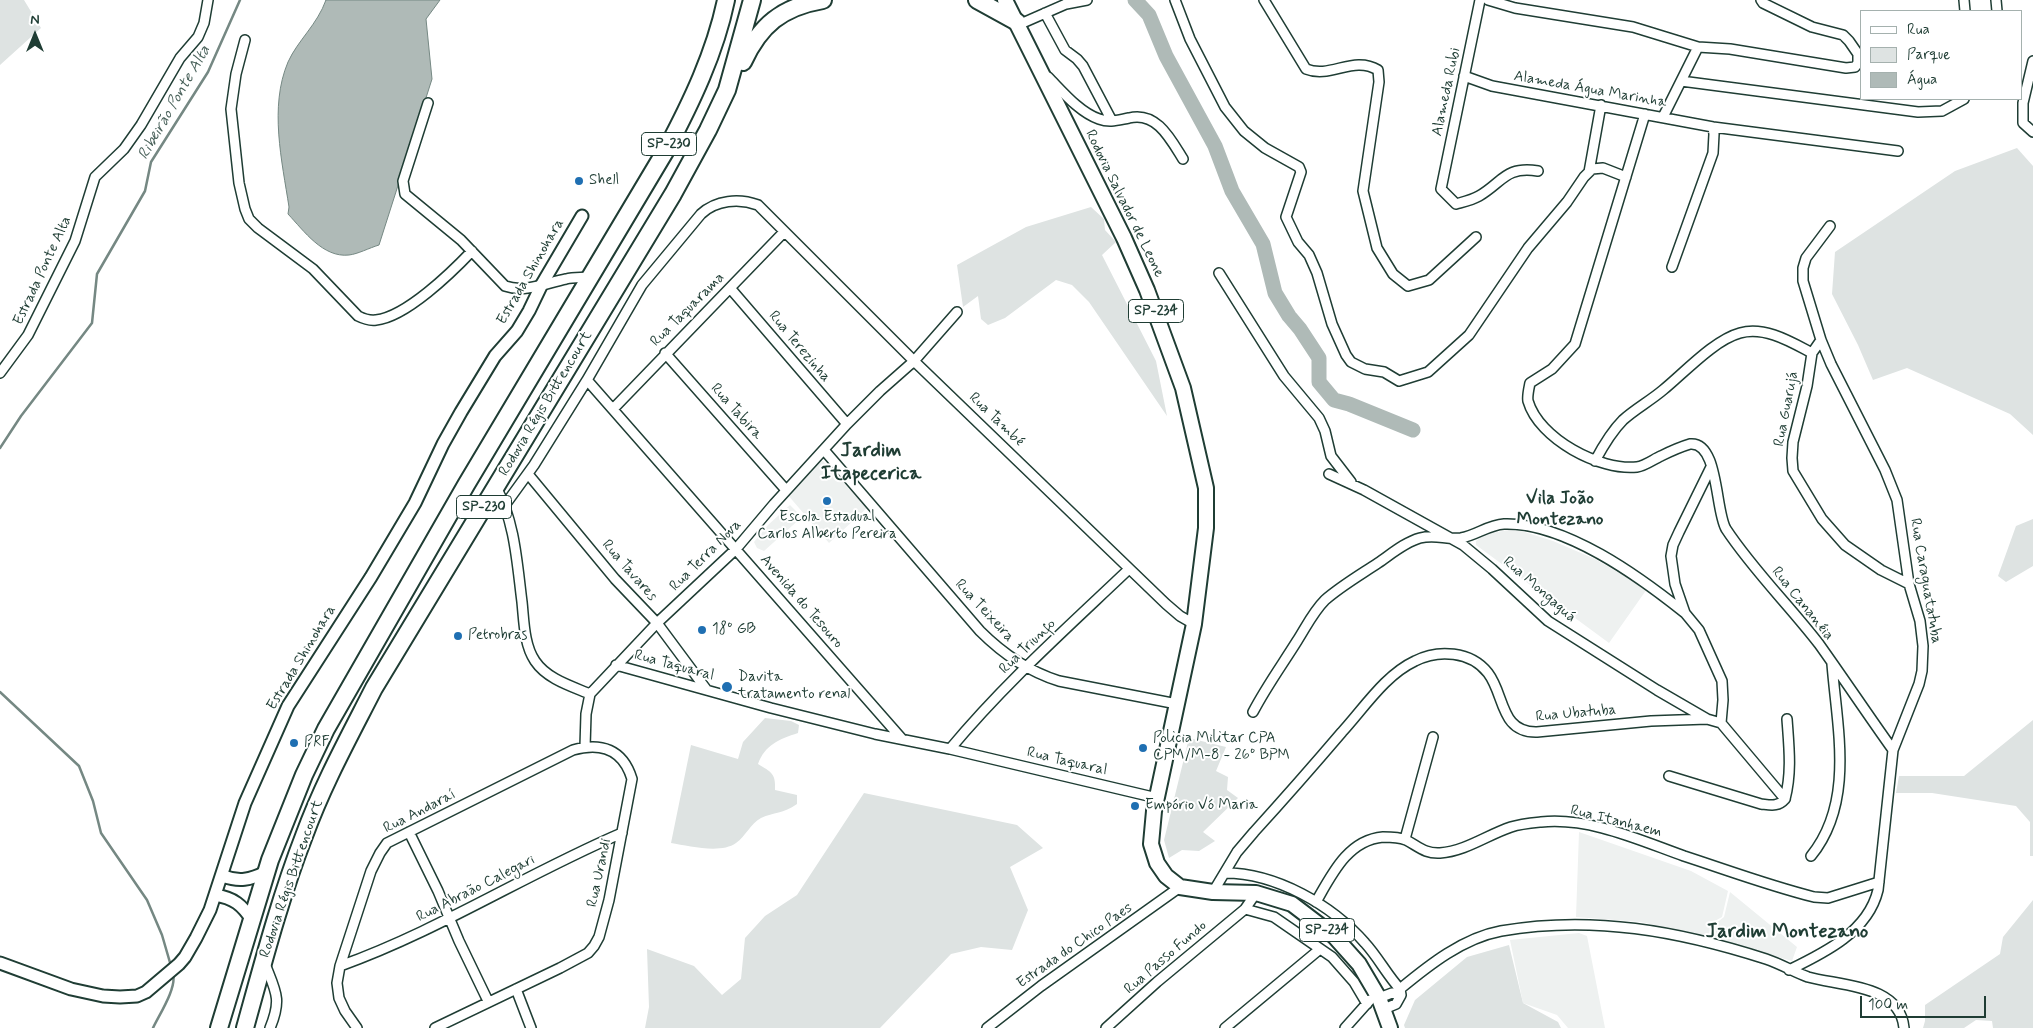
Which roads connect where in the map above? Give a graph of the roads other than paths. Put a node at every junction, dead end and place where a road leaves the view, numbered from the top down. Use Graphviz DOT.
graph roads {
  1 [pos="208,0"];
  2 [pos="726,0"];
  3 [pos="752,0"];
  4 [pos="823,0"];
  5 [pos="977,0"];
  6 [pos="1086,0"];
  7 [pos="1175,0"];
  8 [pos="1264,0"];
  9 [pos="1480,0"];
  10 [pos="1488,0"];
  11 [pos="1761,0"];
  12 [pos="1005,2"];
  13 [pos="1067,2"];
  14 [pos="1045,13"];
  15 [pos="1018,24"];
  16 [pos="245,40"];
  17 [pos="1698,46"];
  18 [pos="2033,60"];
  19 [pos="1858,68"];
  20 [pos="1040,70"];
  21 [pos="1464,76"];
  22 [pos="1681,81"];
  23 [pos="727,90"];
  24 [pos="1962,100"];
  25 [pos="428,102"];
  26 [pos="1601,105"];
  27 [pos="1645,114"];
  28 [pos="1663,117"];
  29 [pos="1112,121"];
  30 [pos="1712,127"];
  31 [pos="2033,132"];
  32 [pos="1898,151"];
  33 [pos="1183,159"];
  34 [pos="1538,171"];
  35 [pos="1589,172"];
  36 [pos="1626,177"];
  37 [pos="582,216"];
  38 [pos="1830,226"];
  39 [pos="784,232"];
  40 [pos="1476,236"];
  41 [pos="472,251"];
  42 [pos="1672,266"];
  43 [pos="1219,273"];
  44 [pos="590,277"];
  45 [pos="542,284"];
  46 [pos="730,288"];
  47 [pos="957,312"];
  48 [pos="1821,340"];
  49 [pos="664,353"];
  50 [pos="1812,353"];
  51 [pos="914,361"];
  52 [pos="0,373"];
  53 [pos="587,380"];
  54 [pos="613,409"];
  55 [pos="847,424"];
  56 [pos="824,450"];
  57 [pos="1595,461"];
  58 [pos="1711,467"];
  59 [pos="528,474"];
  60 [pos="1329,474"];
  61 [pos="1353,484"];
  62 [pos="496,487"];
  63 [pos="786,490"];
  64 [pos="505,505"];
  65 [pos="1451,538"];
  66 [pos="736,549"];
  67 [pos="1129,569"];
  68 [pos="1909,584"];
  69 [pos="1685,613"];
  70 [pos="657,622"];
  71 [pos="1194,624"];
  72 [pos="1832,664"];
  73 [pos="616,665"];
  74 [pos="1026,668"];
  75 [pos="706,689"];
  76 [pos="590,694"];
  77 [pos="1177,704"];
  78 [pos="1253,712"];
  79 [pos="1707,719"];
  80 [pos="1787,719"];
  81 [pos="1721,723"];
  82 [pos="1433,737"];
  83 [pos="902,739"];
  84 [pos="585,747"];
  85 [pos="950,749"];
  86 [pos="1893,750"];
  87 [pos="1668,776"];
  88 [pos="1157,798"];
  89 [pos="1785,799"];
  90 [pos="409,832"];
  91 [pos="622,833"];
  92 [pos="1404,839"];
  93 [pos="1811,856"];
  94 [pos="266,872"];
  95 [pos="1225,873"];
  96 [pos="223,876"];
  97 [pos="1879,882"];
  98 [pos="1180,887"];
  99 [pos="1214,892"];
  100 [pos="1256,893"];
  101 [pos="215,895"];
  102 [pos="1316,902"];
  103 [pos="1245,909"];
  104 [pos="450,918"];
  105 [pos="252,920"];
  106 [pos="1320,949"];
  107 [pos="264,962"];
  108 [pos="0,963"];
  109 [pos="340,966"];
  110 [pos="1789,970"];
  111 [pos="516,989"];
  112 [pos="1401,992"];
  113 [pos="488,1001"];
  114 [pos="1377,1001"];
  115 [pos="220,1028"];
  116 [pos="245,1028"];
  117 [pos="270,1028"];
  118 [pos="358,1028"];
  119 [pos="435,1028"];
  120 [pos="531,1028"];
  121 [pos="987,1028"];
  122 [pos="1106,1028"];
  123 [pos="1225,1028"];
  124 [pos="1345,1028"];
  125 [pos="1390,1028"];
  126 [pos="1904,1028"];
  1 -- 52 [label="street, Estrada Ponte Alta"];
  2 -- 44 [label="highway, Rodovia Régis Bittencourt / SP-230"];
  3 -- 23 [label="highway, Rodovia Régis Bittencourt / SP-230"];
  4 -- 23 [label="highway"];
  5 -- 15 [label="highway"];
  6 -- 13 [label="street"];
  7 -- 35 [label="street"];
  8 -- 40 [label="street"];
  9 -- 21 [label="street, Alameda Rubi"];
  10 -- 17 [label="street"];
  11 -- 19 [label="street"];
  12 -- 15 [label="main road, Rodovia Salvador de Leone / SP-234"];
  13 -- 14 [label="street"];
  14 -- 15 [label="street"];
  14 -- 29 [label="street"];
  15 -- 20 [label="main road, Rodovia Salvador de Leone / SP-234"];
  16 -- 41 [label="street"];
  17 -- 19 [label="street"];
  17 -- 22 [label="street"];
  18 -- 31 [label="street"];
  20 -- 29 [label="street"];
  20 -- 71 [label="main road, Rodovia Salvador de Leone / SP-234"];
  21 -- 26 [label="street, Alameda Água Marinha"];
  21 -- 34 [label="street, Alameda Rubi"];
  22 -- 24 [label="street"];
  22 -- 28 [label="street"];
  23 -- 62 [label="highway, Rodovia Régis Bittencourt / SP-230"];
  25 -- 41 [label="street"];
  26 -- 27 [label="street, Alameda Água Marinha"];
  26 -- 35 [label="street"];
  27 -- 28 [label="street, Alameda Água Marinha"];
  27 -- 36 [label="street"];
  28 -- 30 [label="street, Alameda Água Marinha"];
  29 -- 33 [label="street"];
  30 -- 32 [label="street, Alameda Água Marinha"];
  30 -- 42 [label="street"];
  35 -- 36 [label="street"];
  36 -- 57 [label="street"];
  37 -- 45 [label="street, Estrada Shinohara"];
  38 -- 48 [label="street, Rua Caraguatatuba"];
  39 -- 46 [label="street, Rua Taquarama"];
  39 -- 51 [label="street, Rua També"];
  39 -- 53 [label="street, Rua També"];
  41 -- 45 [label="street"];
  43 -- 61 [label="street, Rua Mongaguá"];
  44 -- 45 [label="street"];
  44 -- 94 [label="highway, Rodovia Régis Bittencourt / SP-230"];
  45 -- 96 [label="street, Estrada Shinohara"];
  46 -- 49 [label="street, Rua Taquarama"];
  46 -- 55 [label="street, Rua Terezinha"];
  47 -- 51 [label="street, Rua Terra Nova"];
  48 -- 50 [label="street, Rua Guarujá"];
  48 -- 68 [label="street, Rua Caraguatatuba"];
  49 -- 54 [label="street, Rua Taquarama"];
  49 -- 63 [label="street, Rua Tabira"];
  50 -- 57 [label="street"];
  50 -- 68 [label="street, Rua Guarujá"];
  51 -- 55 [label="street, Rua Terra Nova"];
  51 -- 67 [label="street, Rua També"];
  53 -- 54 [label="street, Avenida do Tesouro"];
  53 -- 59 [label="street, Rua També"];
  54 -- 66 [label="street, Avenida do Tesouro"];
  55 -- 56 [label="street, Rua Terra Nova"];
  56 -- 63 [label="street, Rua Terra Nova"];
  56 -- 74 [label="street, Rua Teixeira"];
  57 -- 58 [label="street, Rua Cananéia"];
  58 -- 69 [label="street"];
  58 -- 72 [label="street, Rua Cananéia"];
  59 -- 64 [label="street, Rua També"];
  59 -- 70 [label="street, Rua Tavares"];
  60 -- 61 [label="street, Rua Mongaguá"];
  61 -- 65 [label="street, Rua Mongaguá"];
  62 -- 64 [label="street"];
  62 -- 107 [label="highway, Rodovia Régis Bittencourt / SP-230"];
  63 -- 66 [label="street, Rua Terra Nova"];
  64 -- 76 [label="street"];
  65 -- 69 [label="street"];
  65 -- 78 [label="street"];
  65 -- 79 [label="street, Rua Mongaguá"];
  66 -- 70 [label="street, Rua Terra Nova"];
  66 -- 83 [label="street, Avenida do Tesouro"];
  67 -- 71 [label="street, Rua També"];
  67 -- 74 [label="street, Rua Triunfo"];
  68 -- 86 [label="street, Rua Caraguatatuba"];
  69 -- 81 [label="street"];
  70 -- 73 [label="street, Rua Terra Nova"];
  70 -- 75 [label="street, Rua Tavares"];
  71 -- 77 [label="main road, Rodovia Salvador de Leone / SP-234"];
  72 -- 86 [label="street, Rua Cananéia"];
  72 -- 93 [label="street"];
  73 -- 75 [label="street, Rua Taquaral"];
  73 -- 76 [label="street, Rua Taquaral"];
  74 -- 77 [label="street, Rua Teixeira"];
  74 -- 85 [label="street, Rua Triunfo"];
  75 -- 83 [label="street, Rua Taquaral"];
  76 -- 84 [label="street"];
  77 -- 88 [label="main road, Rodovia Salvador de Leone / SP-234"];
  79 -- 81 [label="street, Rua Ubatuba"];
  79 -- 95 [label="street, Rua Ubatuba"];
  80 -- 89 [label="street"];
  81 -- 89 [label="street"];
  82 -- 92 [label="street"];
  83 -- 85 [label="street, Rua Taquaral"];
  84 -- 90 [label="street, Rua Andaraí"];
  84 -- 91 [label="street, Rua Urandi"];
  85 -- 88 [label="street, Rua Taquaral"];
  86 -- 97 [label="street, Rua Caraguatatuba"];
  87 -- 89 [label="street"];
  88 -- 98 [label="main road, Rodovia Salvador de Leone / SP-234"];
  90 -- 104 [label="street"];
  90 -- 109 [label="street, Rua Andaraí"];
  91 -- 104 [label="street, Rua Abraão Calegari"];
  91 -- 111 [label="street, Rua Urandi"];
  92 -- 97 [label="street, Rua Itanhaem"];
  92 -- 102 [label="street, Rua Itanhaem"];
  94 -- 96 [label="street"];
  94 -- 105 [label="highway, Rodovia Régis Bittencourt / SP-230"];
  95 -- 99 [label="street, Rua Ubatuba"];
  95 -- 102 [label="street"];
  96 -- 101 [label="street, Estrada Shinohara"];
  97 -- 110 [label="street, Rua Caraguatatuba"];
  98 -- 99 [label="main road, SP-234"];
  98 -- 121 [label="street, Estrada do Chico Paes"];
  99 -- 100 [label="main road, SP-234"];
  100 -- 103 [label="street, Rua Passo Fundo"];
  100 -- 114 [label="main road, SP-234"];
  101 -- 105 [label="street"];
  101 -- 108 [label="street, Estrada Shinohara"];
  102 -- 112 [label="street"];
  103 -- 106 [label="street"];
  103 -- 122 [label="street, Rua Passo Fundo"];
  104 -- 109 [label="street, Rua Abraão Calegari"];
  104 -- 113 [label="street"];
  105 -- 115 [label="highway, Rodovia Régis Bittencourt / SP-230"];
  106 -- 114 [label="street"];
  106 -- 123 [label="street"];
  107 -- 116 [label="highway, Rodovia Régis Bittencourt / SP-230"];
  107 -- 117 [label="street"];
  109 -- 118 [label="street, Rua Andaraí"];
  110 -- 112 [label="street"];
  110 -- 126 [label="street"];
  111 -- 113 [label="street, Rua Urandi"];
  111 -- 120 [label="street"];
  112 -- 114 [label="street"];
  113 -- 119 [label="street, Rua Urandi"];
  114 -- 124 [label="street"];
  114 -- 125 [label="main road, SP-234"];
}
